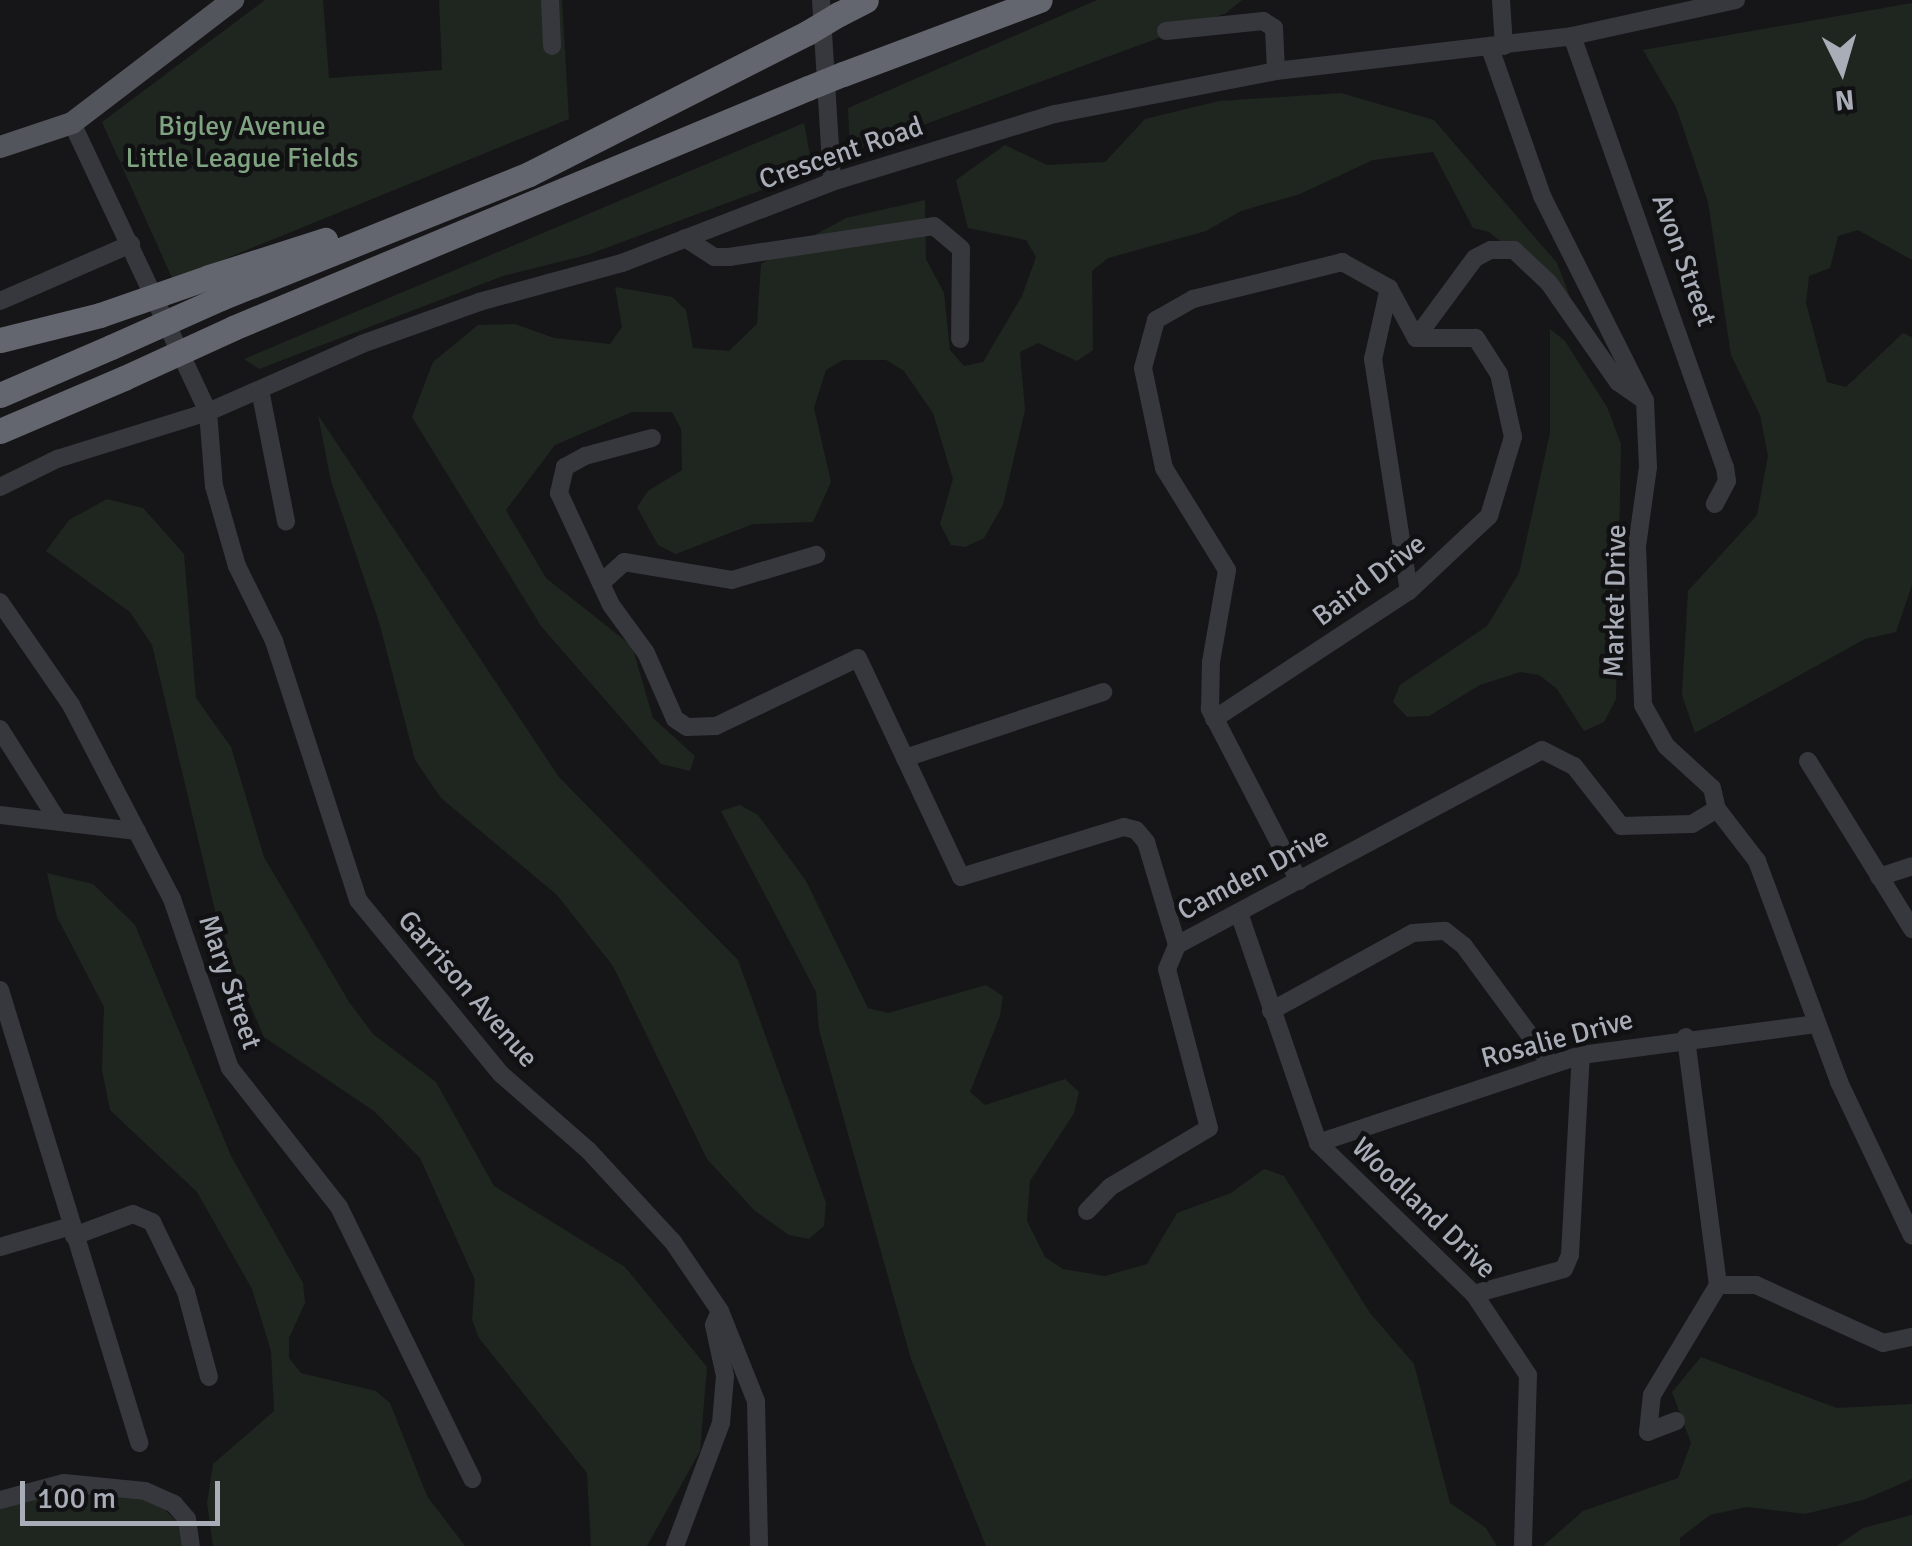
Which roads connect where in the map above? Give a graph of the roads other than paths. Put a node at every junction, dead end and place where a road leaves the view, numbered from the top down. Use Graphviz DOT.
graph roads {
  1 [pos="234,0"];
  2 [pos="550,0"];
  3 [pos="866,0"];
  4 [pos="992,0"];
  5 [pos="1040,0"];
  6 [pos="1500,0"];
  7 [pos="1736,0"];
  8 [pos="830,7"];
  9 [pos="1166,31"];
  10 [pos="1572,36"];
  11 [pos="552,46"];
  12 [pos="1497,47"];
  13 [pos="874,61"];
  14 [pos="1276,71"];
  15 [pos="72,123"];
  16 [pos="0,147"];
  17 [pos="832,182"];
  18 [pos="685,238"];
  19 [pos="131,244"];
  20 [pos="215,288"];
  21 [pos="1389,288"];
  22 [pos="0,301"];
  23 [pos="960,338"];
  24 [pos="1416,338"];
  25 [pos="0,340"];
  26 [pos="260,390"];
  27 [pos="0,395"];
  28 [pos="78,398"];
  29 [pos="1645,401"];
  30 [pos="208,412"];
  31 [pos="0,431"];
  32 [pos="652,438"];
  33 [pos="0,450"];
  34 [pos="0,487"];
  35 [pos="1715,504"];
  36 [pos="286,521"];
  37 [pos="816,554"];
  38 [pos="601,583"];
  39 [pos="1409,591"];
  40 [pos="0,602"];
  41 [pos="1103,692"];
  42 [pos="1214,720"];
  43 [pos="0,729"];
  44 [pos="905,758"];
  45 [pos="1808,761"];
  46 [pos="1716,809"];
  47 [pos="0,815"];
  48 [pos="58,820"];
  49 [pos="137,831"];
  50 [pos="1912,866"];
  51 [pos="1879,876"];
  52 [pos="1300,882"];
  53 [pos="1238,913"];
  54 [pos="1912,929"];
  55 [pos="1177,945"];
  56 [pos="0,990"];
  57 [pos="1271,1011"];
  58 [pos="1817,1024"];
  59 [pos="1686,1037"];
  60 [pos="1581,1056"];
  61 [pos="1551,1064"];
  62 [pos="1318,1143"];
  63 [pos="1088,1211"];
  64 [pos="71,1232"];
  65 [pos="1912,1236"];
  66 [pos="0,1247"];
  67 [pos="1718,1285"];
  68 [pos="1474,1294"];
  69 [pos="720,1310"];
  70 [pos="1912,1336"];
  71 [pos="208,1377"];
  72 [pos="1676,1420"];
  73 [pos="138,1442"];
  74 [pos="472,1479"];
  75 [pos="0,1500"];
  76 [pos="191,1546"];
  77 [pos="675,1546"];
  78 [pos="759,1546"];
  79 [pos="1523,1546"];
  1 -- 15 [label="main road"];
  2 -- 11 [label="street"];
  3 -- 8 [label="highway"];
  4 -- 13 [label="highway"];
  5 -- 13 [label="highway"];
  6 -- 12 [label="street, Market Drive"];
  7 -- 10 [label="street, Crescent Road"];
  8 -- 17 [label="street"];
  8 -- 20 [label="highway, bridge"];
  9 -- 14 [label="street"];
  10 -- 12 [label="street, Crescent Road"];
  10 -- 35 [label="street, Avon Street"];
  12 -- 14 [label="street, Crescent Road"];
  12 -- 29 [label="street, Market Drive"];
  13 -- 28 [label="highway, bridge"];
  14 -- 17 [label="street, Crescent Road"];
  15 -- 16 [label="main road"];
  15 -- 19 [label="street, Garrison Avenue"];
  17 -- 18 [label="street, Crescent Road"];
  18 -- 23 [label="street"];
  18 -- 26 [label="street, Crescent Road"];
  19 -- 22 [label="street"];
  19 -- 30 [label="street, Garrison Avenue"];
  20 -- 25 [label="highway, bridge"];
  20 -- 27 [label="highway, bridge"];
  21 -- 24 [label="street"];
  21 -- 39 [label="street"];
  21 -- 42 [label="street"];
  24 -- 29 [label="street"];
  24 -- 39 [label="street, Baird Drive"];
  26 -- 30 [label="street, Crescent Road"];
  26 -- 36 [label="street"];
  28 -- 31 [label="highway"];
  28 -- 33 [label="highway"];
  29 -- 46 [label="street, Market Drive"];
  30 -- 34 [label="street, Crescent Road"];
  30 -- 69 [label="street, Garrison Avenue"];
  32 -- 38 [label="street, Camden Drive"];
  37 -- 38 [label="street"];
  38 -- 44 [label="street, Camden Drive"];
  39 -- 42 [label="street, Baird Drive"];
  40 -- 49 [label="street, Mary Street"];
  41 -- 44 [label="street"];
  42 -- 52 [label="street"];
  43 -- 48 [label="street"];
  44 -- 55 [label="street, Camden Drive"];
  45 -- 51 [label="street"];
  46 -- 52 [label="street, Camden Drive"];
  46 -- 58 [label="street, Market Drive"];
  47 -- 48 [label="street"];
  48 -- 49 [label="street"];
  49 -- 74 [label="street, Mary Street"];
  50 -- 51 [label="street"];
  51 -- 54 [label="street"];
  52 -- 53 [label="street, Camden Drive"];
  53 -- 55 [label="street, Camden Drive"];
  53 -- 57 [label="street, Woodland Drive"];
  55 -- 63 [label="street"];
  56 -- 64 [label="street"];
  57 -- 61 [label="street"];
  57 -- 62 [label="street, Woodland Drive"];
  58 -- 59 [label="street, Rosalie Drive"];
  58 -- 65 [label="street, Market Drive"];
  59 -- 60 [label="street, Rosalie Drive"];
  59 -- 67 [label="street"];
  60 -- 61 [label="street, Rosalie Drive"];
  60 -- 68 [label="street"];
  61 -- 62 [label="street, Rosalie Drive"];
  62 -- 68 [label="street, Woodland Drive"];
  64 -- 66 [label="street"];
  64 -- 71 [label="street"];
  64 -- 73 [label="street"];
  67 -- 70 [label="street"];
  67 -- 72 [label="street"];
  68 -- 79 [label="street, Woodland Drive"];
  69 -- 77 [label="street"];
  69 -- 78 [label="street, Garrison Avenue"];
  75 -- 76 [label="street"];
}
